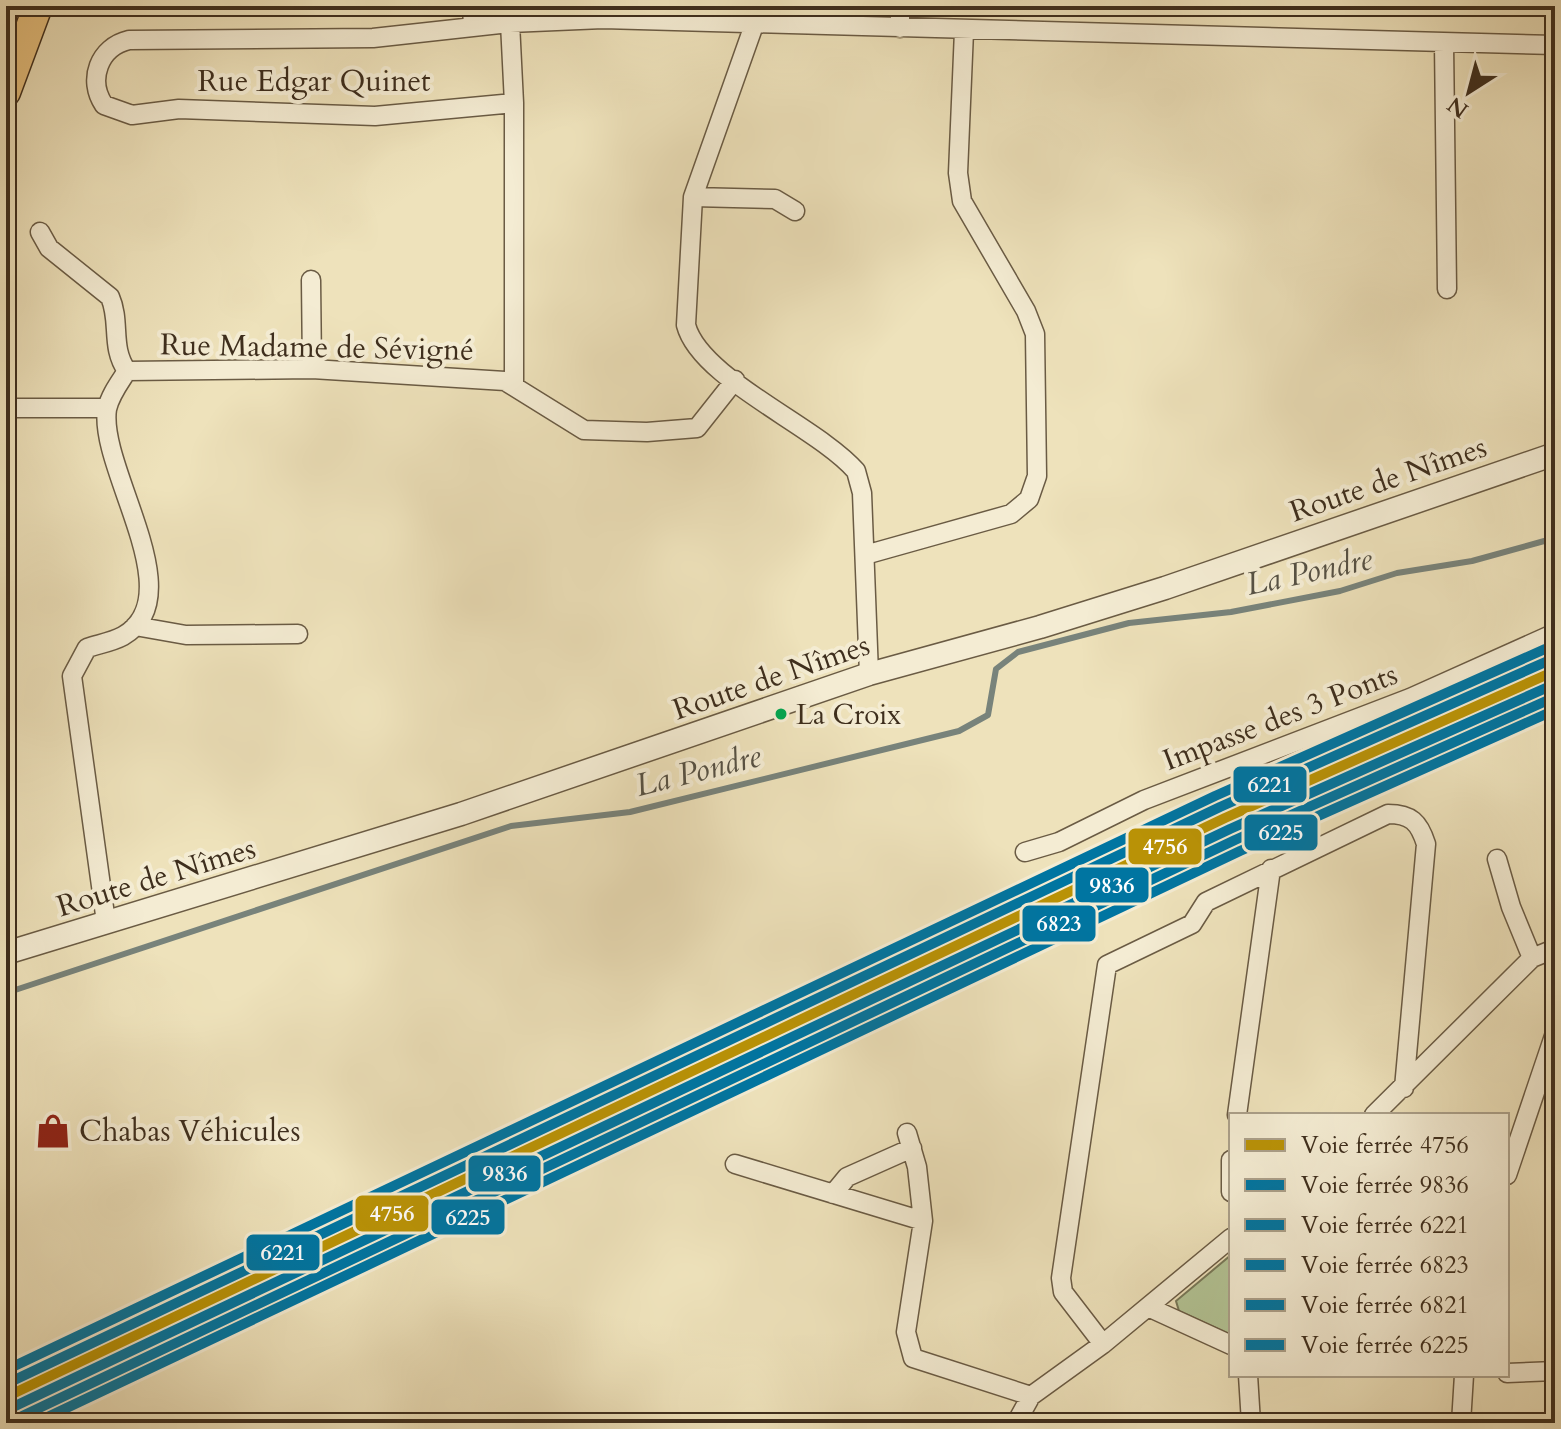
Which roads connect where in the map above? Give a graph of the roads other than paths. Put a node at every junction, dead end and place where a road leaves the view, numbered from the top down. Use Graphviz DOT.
graph roads {
  1 [pos="22,6"];
  2 [pos="38,6"];
  3 [pos="472,6"];
  4 [pos="900,6"];
  5 [pos="510,23"];
  6 [pos="754,25"];
  7 [pos="473,27"];
  8 [pos="900,28"];
  9 [pos="964,31"];
  10 [pos="1444,43"];
  11 [pos="1555,45"];
  12 [pos="6,49"];
  13 [pos="6,92"];
  14 [pos="514,103"];
  15 [pos="693,197"];
  16 [pos="795,211"];
  17 [pos="40,232"];
  18 [pos="311,280"];
  19 [pos="1447,289"];
  20 [pos="312,369"];
  21 [pos="127,371"];
  22 [pos="735,380"];
  23 [pos="514,385"];
  24 [pos="6,408"];
  25 [pos="107,408"];
  26 [pos="1555,454"];
  27 [pos="865,555"];
  28 [pos="135,626"];
  29 [pos="1555,633"];
  30 [pos="298,634"];
  31 [pos="869,674"];
  32 [pos="1025,852"];
  33 [pos="1497,859"];
  34 [pos="1271,869"];
  35 [pos="106,922"];
  36 [pos="1555,933"];
  37 [pos="1555,950"];
  38 [pos="6,953"];
  39 [pos="1532,958"];
  40 [pos="1555,1033"];
  41 [pos="1404,1088"];
  42 [pos="1237,1113"];
  43 [pos="1376,1113"];
  44 [pos="735,1164"];
  45 [pos="1509,1169"];
  46 [pos="833,1194"];
  47 [pos="923,1221"];
  48 [pos="1229,1240"];
  49 [pos="1148,1307"];
  50 [pos="1103,1344"];
  51 [pos="1229,1344"];
  52 [pos="1555,1371"];
  53 [pos="1509,1373"];
  54 [pos="1248,1377"];
  55 [pos="1464,1377"];
  56 [pos="1031,1396"];
  57 [pos="1016,1423"];
  58 [pos="1251,1423"];
  59 [pos="1461,1423"];
  1 -- 12 [label="main road"];
  2 -- 13 [label="main road"];
  3 -- 7 [label="street"];
  4 -- 8 [label="street"];
  5 -- 6 [label="street"];
  5 -- 7 [label="street"];
  5 -- 14 [label="street"];
  6 -- 8 [label="street"];
  6 -- 15 [label="street"];
  7 -- 14 [label="street, Rue Edgar Quinet"];
  8 -- 9 [label="street"];
  9 -- 10 [label="street"];
  9 -- 27 [label="street"];
  10 -- 11 [label="street"];
  10 -- 19 [label="street"];
  14 -- 23 [label="street"];
  15 -- 16 [label="street"];
  15 -- 22 [label="street"];
  17 -- 21 [label="street"];
  18 -- 20 [label="street"];
  20 -- 21 [label="street, Rue Madame de Sévigné"];
  20 -- 23 [label="street, Rue Madame de Sévigné"];
  21 -- 25 [label="street, Rue Madame de Sévigné"];
  22 -- 23 [label="street, Rue Madame de Sévigné"];
  22 -- 27 [label="street"];
  24 -- 25 [label="street"];
  25 -- 28 [label="street"];
  26 -- 31 [label="street, Route de Nîmes"];
  27 -- 31 [label="street"];
  28 -- 30 [label="street"];
  28 -- 35 [label="street"];
  29 -- 32 [label="street, Impasse des 3 Ponts"];
  31 -- 35 [label="street, Route de Nîmes"];
  33 -- 39 [label="street"];
  34 -- 41 [label="street"];
  34 -- 42 [label="street"];
  34 -- 50 [label="street"];
  35 -- 38 [label="street, Route de Nîmes"];
  36 -- 37 [label="street"];
  37 -- 39 [label="street"];
  39 -- 41 [label="street"];
  40 -- 45 [label="street"];
  41 -- 43 [label="street"];
  44 -- 46 [label="street"];
  46 -- 47 [label="street"];
  46 -- 47 [label="street"];
  47 -- 56 [label="street"];
  48 -- 49 [label="street"];
  49 -- 50 [label="street"];
  49 -- 51 [label="street"];
  50 -- 56 [label="street"];
  52 -- 53 [label="street"];
  54 -- 58 [label="street"];
  55 -- 59 [label="street"];
  56 -- 57 [label="street"];
}
